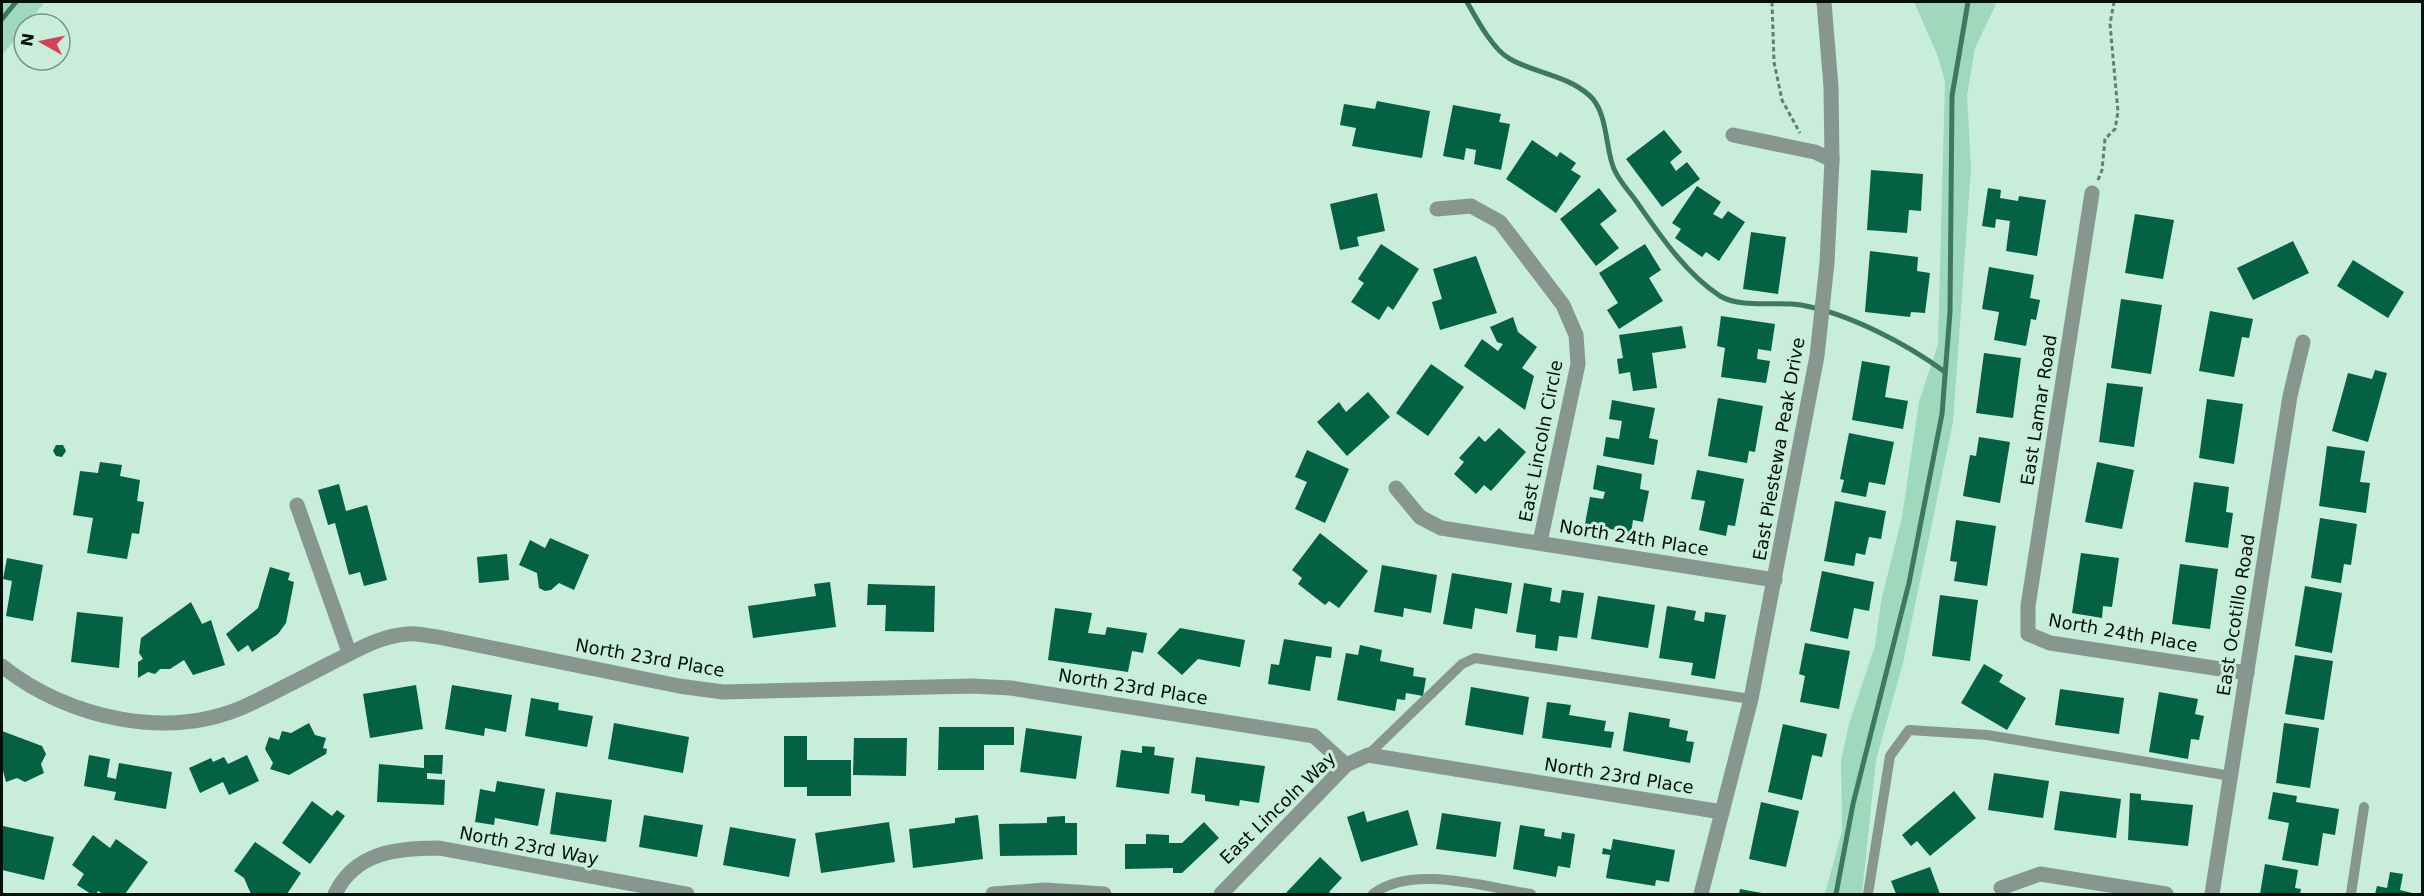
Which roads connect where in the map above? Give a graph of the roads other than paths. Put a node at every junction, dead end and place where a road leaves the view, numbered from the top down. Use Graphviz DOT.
graph roads {
  1 [pos="1824,2"];
  2 [pos="1733,135"];
  3 [pos="1832,159"];
  4 [pos="2092,193"];
  5 [pos="1437,209"];
  6 [pos="2303,342"];
  7 [pos="1396,488"];
  8 [pos="297,506"];
  9 [pos="1540,542"];
  10 [pos="1775,580"];
  11 [pos="2028,634"];
  12 [pos="349,652"];
  13 [pos="2,666"];
  14 [pos="2247,673"];
  15 [pos="1751,699"];
  16 [pos="1368,755"];
  17 [pos="1346,765"];
  18 [pos="2231,776"];
  19 [pos="2364,807"];
  20 [pos="1722,812"];
  21 [pos="2001,888"];
  22 [pos="335,894"];
  23 [pos="687,894"];
  24 [pos="993,894"];
  25 [pos="1104,894"];
  26 [pos="1221,894"];
  27 [pos="1373,894"];
  28 [pos="1531,894"];
  29 [pos="1701,894"];
  30 [pos="1868,894"];
  31 [pos="2166,894"];
  32 [pos="2212,894"];
  33 [pos="2350,894"];
  1 -- 3 [label="street, East Piestewa Peak Drive"];
  2 -- 3 [label="street"];
  3 -- 10 [label="street, East Piestewa Peak Drive"];
  4 -- 11 [label="street, East Lamar Road"];
  5 -- 9 [label="street, East Lincoln Circle"];
  6 -- 14 [label="street, East Ocotillo Road"];
  7 -- 9 [label="street, North 24th Place"];
  8 -- 12 [label="street"];
  9 -- 10 [label="street, North 24th Place"];
  10 -- 15 [label="street, East Piestewa Peak Drive"];
  11 -- 14 [label="street, North 24th Place"];
  12 -- 13 [label="street, North 23rd Place"];
  12 -- 17 [label="street, North 23rd Place"];
  14 -- 18 [label="street, East Ocotillo Road"];
  15 -- 16 [label="lane"];
  15 -- 20 [label="street, East Piestewa Peak Drive"];
  16 -- 17 [label="street, East Lincoln Way"];
  16 -- 20 [label="street, North 23rd Place"];
  17 -- 26 [label="street, East Lincoln Way"];
  18 -- 30 [label="lane"];
  18 -- 32 [label="street, East Ocotillo Road"];
  19 -- 33 [label="lane"];
  20 -- 29 [label="street, East Piestewa Peak Drive"];
  21 -- 31 [label="street"];
  22 -- 23 [label="street, North 23rd Way"];
  24 -- 25 [label="street"];
  27 -- 28 [label="lane"];
}
